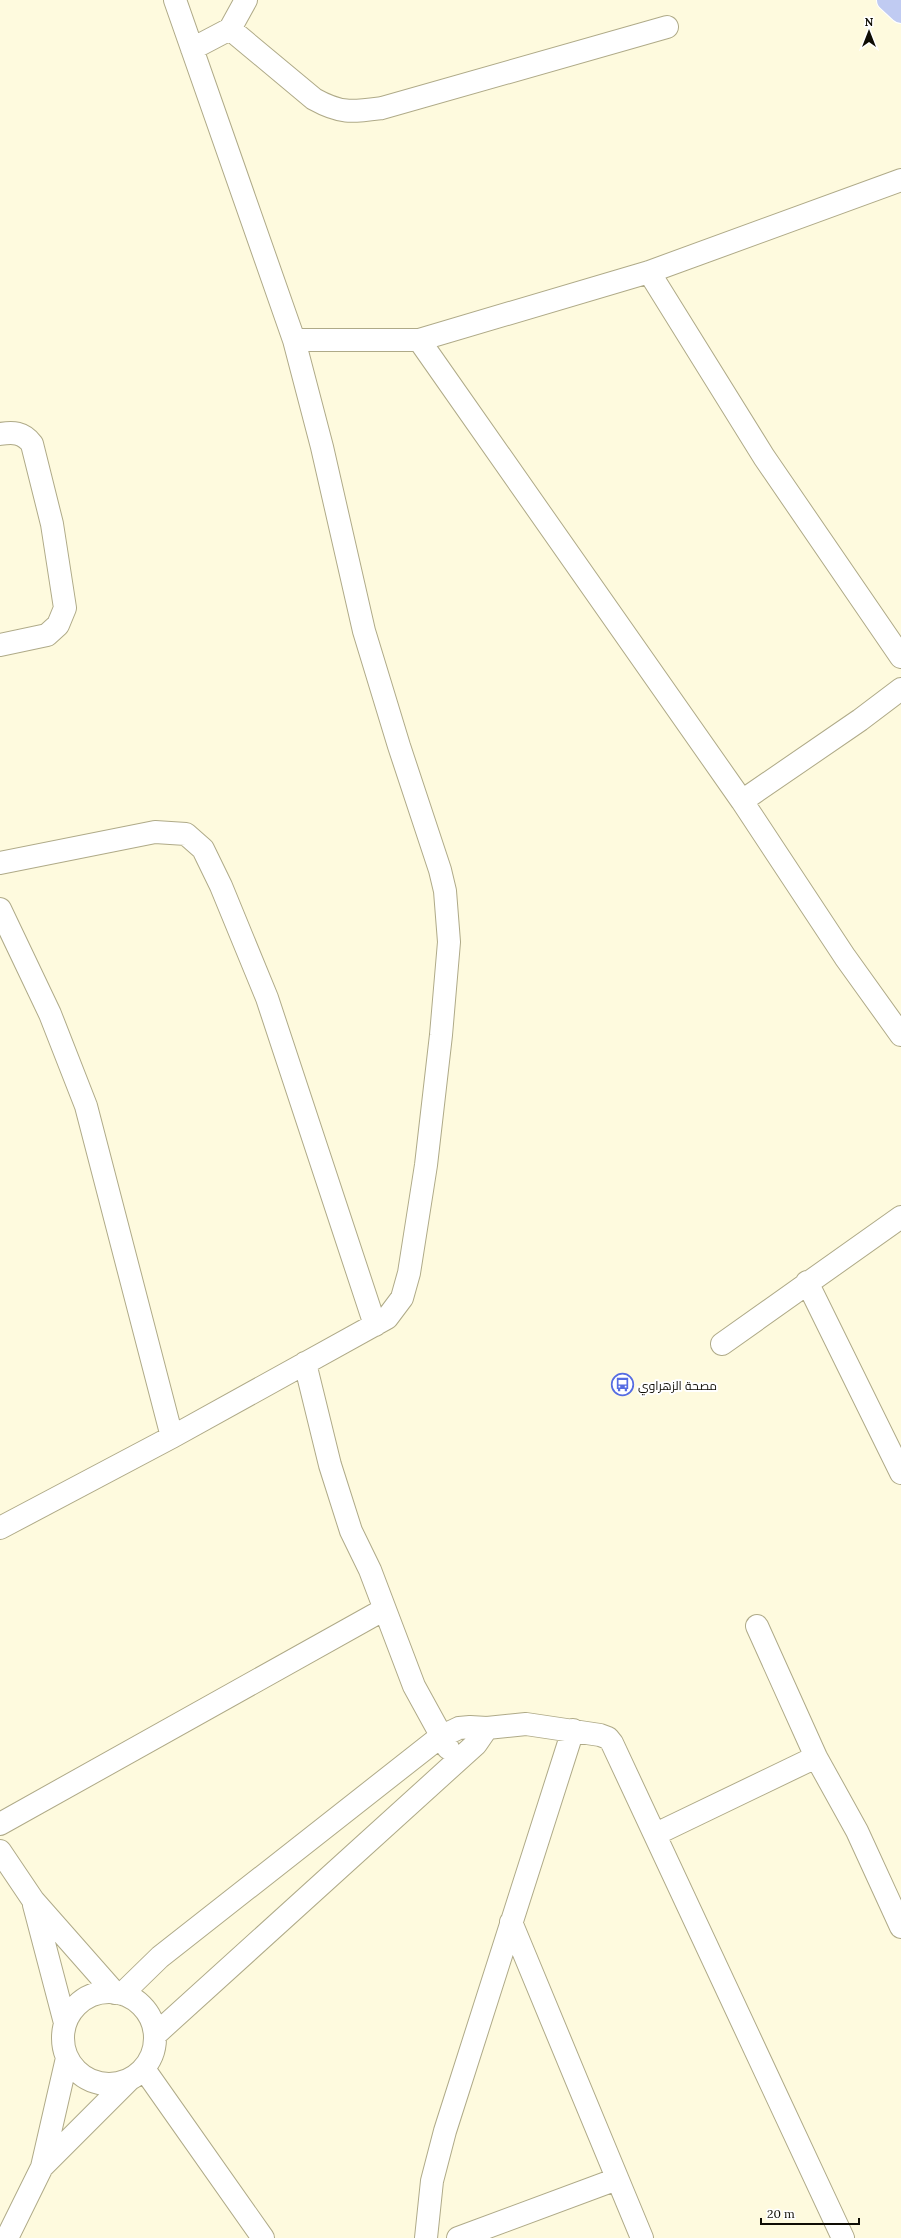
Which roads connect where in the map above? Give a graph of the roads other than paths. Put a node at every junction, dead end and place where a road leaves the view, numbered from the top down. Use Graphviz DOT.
graph roads {
  1 [pos="175,0"];
  2 [pos="246,0"];
  3 [pos="888,0"];
  4 [pos="901,12"];
  5 [pos="667,27"];
  6 [pos="230,28"];
  7 [pos="192,49"];
  8 [pos="901,180"];
  9 [pos="649,272"];
  10 [pos="294,340"];
  11 [pos="419,340"];
  12 [pos="0,434"];
  13 [pos="0,645"];
  14 [pos="901,657"];
  15 [pos="901,689"];
  16 [pos="742,801"];
  17 [pos="0,863"];
  18 [pos="0,909"];
  19 [pos="901,1035"];
  20 [pos="901,1217"];
  21 [pos="807,1282"];
  22 [pos="374,1325"];
  23 [pos="722,1344"];
  24 [pos="305,1363"];
  25 [pos="172,1437"];
  26 [pos="901,1473"];
  27 [pos="0,1528"];
  28 [pos="383,1610"];
  29 [pos="757,1626"];
  30 [pos="487,1728"];
  31 [pos="573,1730"];
  32 [pos="440,1736"];
  33 [pos="816,1757"];
  34 [pos="456,1761"];
  35 [pos="0,1824"];
  36 [pos="656,1834"];
  37 [pos="0,1851"];
  38 [pos="7,1878"];
  39 [pos="33,1900"];
  40 [pos="511,1922"];
  41 [pos="901,1927"];
  42 [pos="119,1993"];
  43 [pos="65,2023"];
  44 [pos="155,2035"];
  45 [pos="67,2058"];
  46 [pos="136,2074"];
  47 [pos="42,2167"];
  48 [pos="617,2179"];
  49 [pos="7,2238"];
  50 [pos="263,2238"];
  51 [pos="426,2238"];
  52 [pos="458,2238"];
  53 [pos="642,2238"];
  54 [pos="843,2238"];
  1 -- 7 [label="street"];
  2 -- 6 [label="street"];
  3 -- 4 [label="main road"];
  5 -- 6 [label="street"];
  6 -- 7 [label="street"];
  7 -- 10 [label="street"];
  8 -- 9 [label="street"];
  9 -- 11 [label="street"];
  9 -- 14 [label="street"];
  10 -- 11 [label="street"];
  10 -- 22 [label="street"];
  11 -- 16 [label="street"];
  12 -- 13 [label="street"];
  15 -- 16 [label="street"];
  16 -- 19 [label="street"];
  17 -- 22 [label="street"];
  18 -- 25 [label="street"];
  20 -- 21 [label="street"];
  21 -- 23 [label="street"];
  21 -- 26 [label="street"];
  22 -- 24 [label="street"];
  24 -- 25 [label="street"];
  24 -- 28 [label="street"];
  25 -- 27 [label="street"];
  28 -- 32 [label="street"];
  28 -- 35 [label="street"];
  29 -- 33 [label="street"];
  30 -- 31 [label="street"];
  30 -- 32 [label="street"];
  30 -- 34 [label="street"];
  31 -- 36 [label="street"];
  31 -- 40 [label="street"];
  32 -- 34 [label="street"];
  32 -- 42 [label="street"];
  33 -- 36 [label="street"];
  33 -- 41 [label="street"];
  34 -- 44 [label="street"];
  36 -- 54 [label="street"];
  37 -- 38 [label="street"];
  38 -- 39 [label="street"];
  39 -- 42 [label="street"];
  39 -- 43 [label="street"];
  40 -- 48 [label="street"];
  40 -- 51 [label="street"];
  42 -- 43 [label="street"];
  42 -- 44 [label="street"];
  43 -- 45 [label="street"];
  44 -- 46 [label="street"];
  45 -- 46 [label="street"];
  45 -- 47 [label="street"];
  46 -- 47 [label="street"];
  46 -- 50 [label="street"];
  47 -- 49 [label="street"];
  48 -- 52 [label="street"];
  48 -- 53 [label="street"];
}
